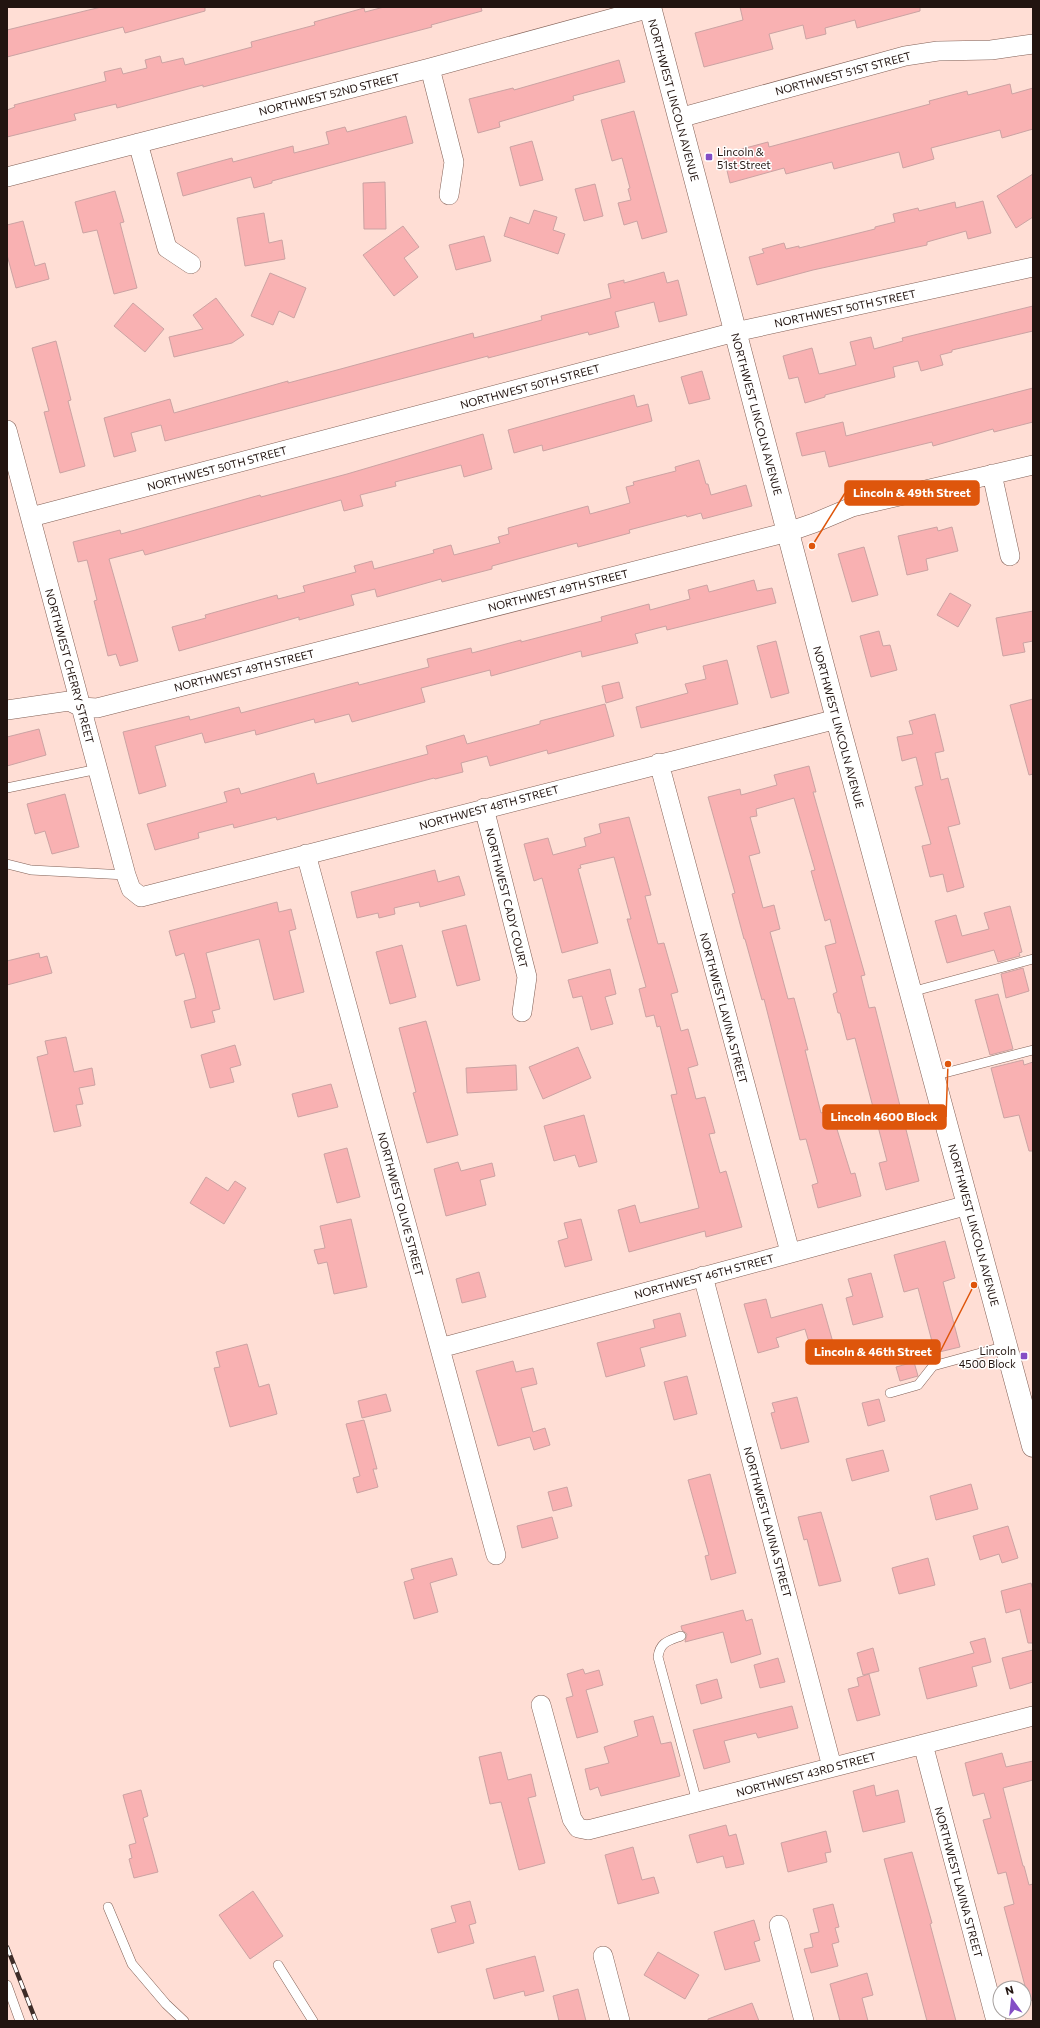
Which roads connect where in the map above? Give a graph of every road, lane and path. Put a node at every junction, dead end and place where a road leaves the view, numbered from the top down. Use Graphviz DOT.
graph roads {
  1 [pos="650,8"];
  2 [pos="1033,44"];
  3 [pos="430,68"];
  4 [pos="679,118"];
  5 [pos="138,143"];
  6 [pos="7,178"];
  7 [pos="450,195"];
  8 [pos="191,264"];
  9 [pos="1033,267"];
  10 [pos="735,332"];
  11 [pos="7,430"];
  12 [pos="1033,465"];
  13 [pos="992,474"];
  14 [pos="31,517"];
  15 [pos="788,532"];
  16 [pos="1010,556"];
  17 [pos="81,707"];
  18 [pos="7,710"];
  19 [pos="837,718"];
  20 [pos="659,763"];
  21 [pos="98,769"];
  22 [pos="7,788"];
  23 [pos="484,808"];
  24 [pos="306,854"];
  25 [pos="7,864"];
  26 [pos="126,875"];
  27 [pos="141,897"];
  28 [pos="1033,959"];
  29 [pos="911,992"];
  30 [pos="522,1012"];
  31 [pos="1033,1050"];
  32 [pos="934,1076"];
  33 [pos="968,1205"];
  34 [pos="790,1252"];
  35 [pos="703,1276"];
  36 [pos="1006,1346"];
  37 [pos="440,1348"];
  38 [pos="890,1393"];
  39 [pos="1033,1446"];
  40 [pos="496,1555"];
  41 [pos="681,1636"];
  42 [pos="541,1705"];
  43 [pos="1033,1716"];
  44 [pos="923,1744"];
  45 [pos="832,1767"];
  46 [pos="697,1802"];
  47 [pos="108,1907"];
  48 [pos="778,1925"];
  49 [pos="603,1956"];
  50 [pos="278,1965"];
  51 [pos="7,1985"];
  52 [pos="20,2021"];
  53 [pos="184,2021"];
  54 [pos="313,2021"];
  55 [pos="620,2021"];
  56 [pos="804,2021"];
  57 [pos="996,2021"];
  1 -- 3 [label="street, NORTHWEST 52ND STREET"];
  1 -- 4 [label="street, NORTHWEST LINCOLN AVENUE"];
  2 -- 4 [label="street, NORTHWEST 51ST STREET"];
  3 -- 5 [label="street, NORTHWEST 52ND STREET"];
  3 -- 7 [label="street"];
  4 -- 10 [label="street, NORTHWEST LINCOLN AVENUE"];
  5 -- 6 [label="street, NORTHWEST 52ND STREET"];
  5 -- 8 [label="street"];
  9 -- 10 [label="street, NORTHWEST 50TH STREET"];
  10 -- 14 [label="street, NORTHWEST 50TH STREET"];
  10 -- 15 [label="street, NORTHWEST LINCOLN AVENUE"];
  11 -- 14 [label="street, NORTHWEST CHERRY STREET"];
  12 -- 13 [label="street, NORTHWEST 49TH STREET"];
  13 -- 15 [label="street, NORTHWEST 49TH STREET"];
  13 -- 16 [label="street"];
  14 -- 17 [label="street, NORTHWEST CHERRY STREET"];
  15 -- 17 [label="street, NORTHWEST 49TH STREET"];
  15 -- 19 [label="street, NORTHWEST LINCOLN AVENUE"];
  17 -- 18 [label="street, NORTHWEST 49TH STREET"];
  17 -- 21 [label="street, NORTHWEST CHERRY STREET"];
  19 -- 20 [label="street, NORTHWEST 48TH STREET"];
  19 -- 29 [label="street, NORTHWEST LINCOLN AVENUE"];
  20 -- 23 [label="street, NORTHWEST 48TH STREET"];
  20 -- 34 [label="street, NORTHWEST LAVINA STREET"];
  21 -- 22 [label="lane"];
  21 -- 26 [label="street, NORTHWEST CHERRY STREET"];
  23 -- 24 [label="street, NORTHWEST 48TH STREET"];
  23 -- 30 [label="street, NORTHWEST CADY COURT"];
  24 -- 27 [label="street, NORTHWEST 48TH STREET"];
  24 -- 37 [label="street, NORTHWEST OLIVE STREET"];
  25 -- 26 [label="lane"];
  26 -- 27 [label="street, NORTHWEST CHERRY STREET"];
  28 -- 29 [label="lane"];
  29 -- 32 [label="street, NORTHWEST LINCOLN AVENUE"];
  31 -- 32 [label="lane"];
  32 -- 33 [label="street, NORTHWEST LINCOLN AVENUE"];
  33 -- 34 [label="street, NORTHWEST 46TH STREET"];
  33 -- 36 [label="street, NORTHWEST LINCOLN AVENUE"];
  34 -- 35 [label="street, NORTHWEST 46TH STREET"];
  35 -- 37 [label="street, NORTHWEST 46TH STREET"];
  35 -- 45 [label="street, NORTHWEST LAVINA STREET"];
  36 -- 38 [label="lane"];
  36 -- 39 [label="street, NORTHWEST LINCOLN AVENUE"];
  37 -- 40 [label="street, NORTHWEST OLIVE STREET"];
  41 -- 46 [label="lane"];
  42 -- 46 [label="street, NORTHWEST 43RD STREET"];
  43 -- 44 [label="street, NORTHWEST 43RD STREET"];
  44 -- 45 [label="street, NORTHWEST 43RD STREET"];
  44 -- 57 [label="street, NORTHWEST LAVINA STREET"];
  45 -- 46 [label="street, NORTHWEST 43RD STREET"];
  47 -- 53 [label="lane"];
  48 -- 56 [label="street"];
  49 -- 55 [label="street"];
  50 -- 54 [label="lane"];
  51 -- 52 [label="lane"];
}
